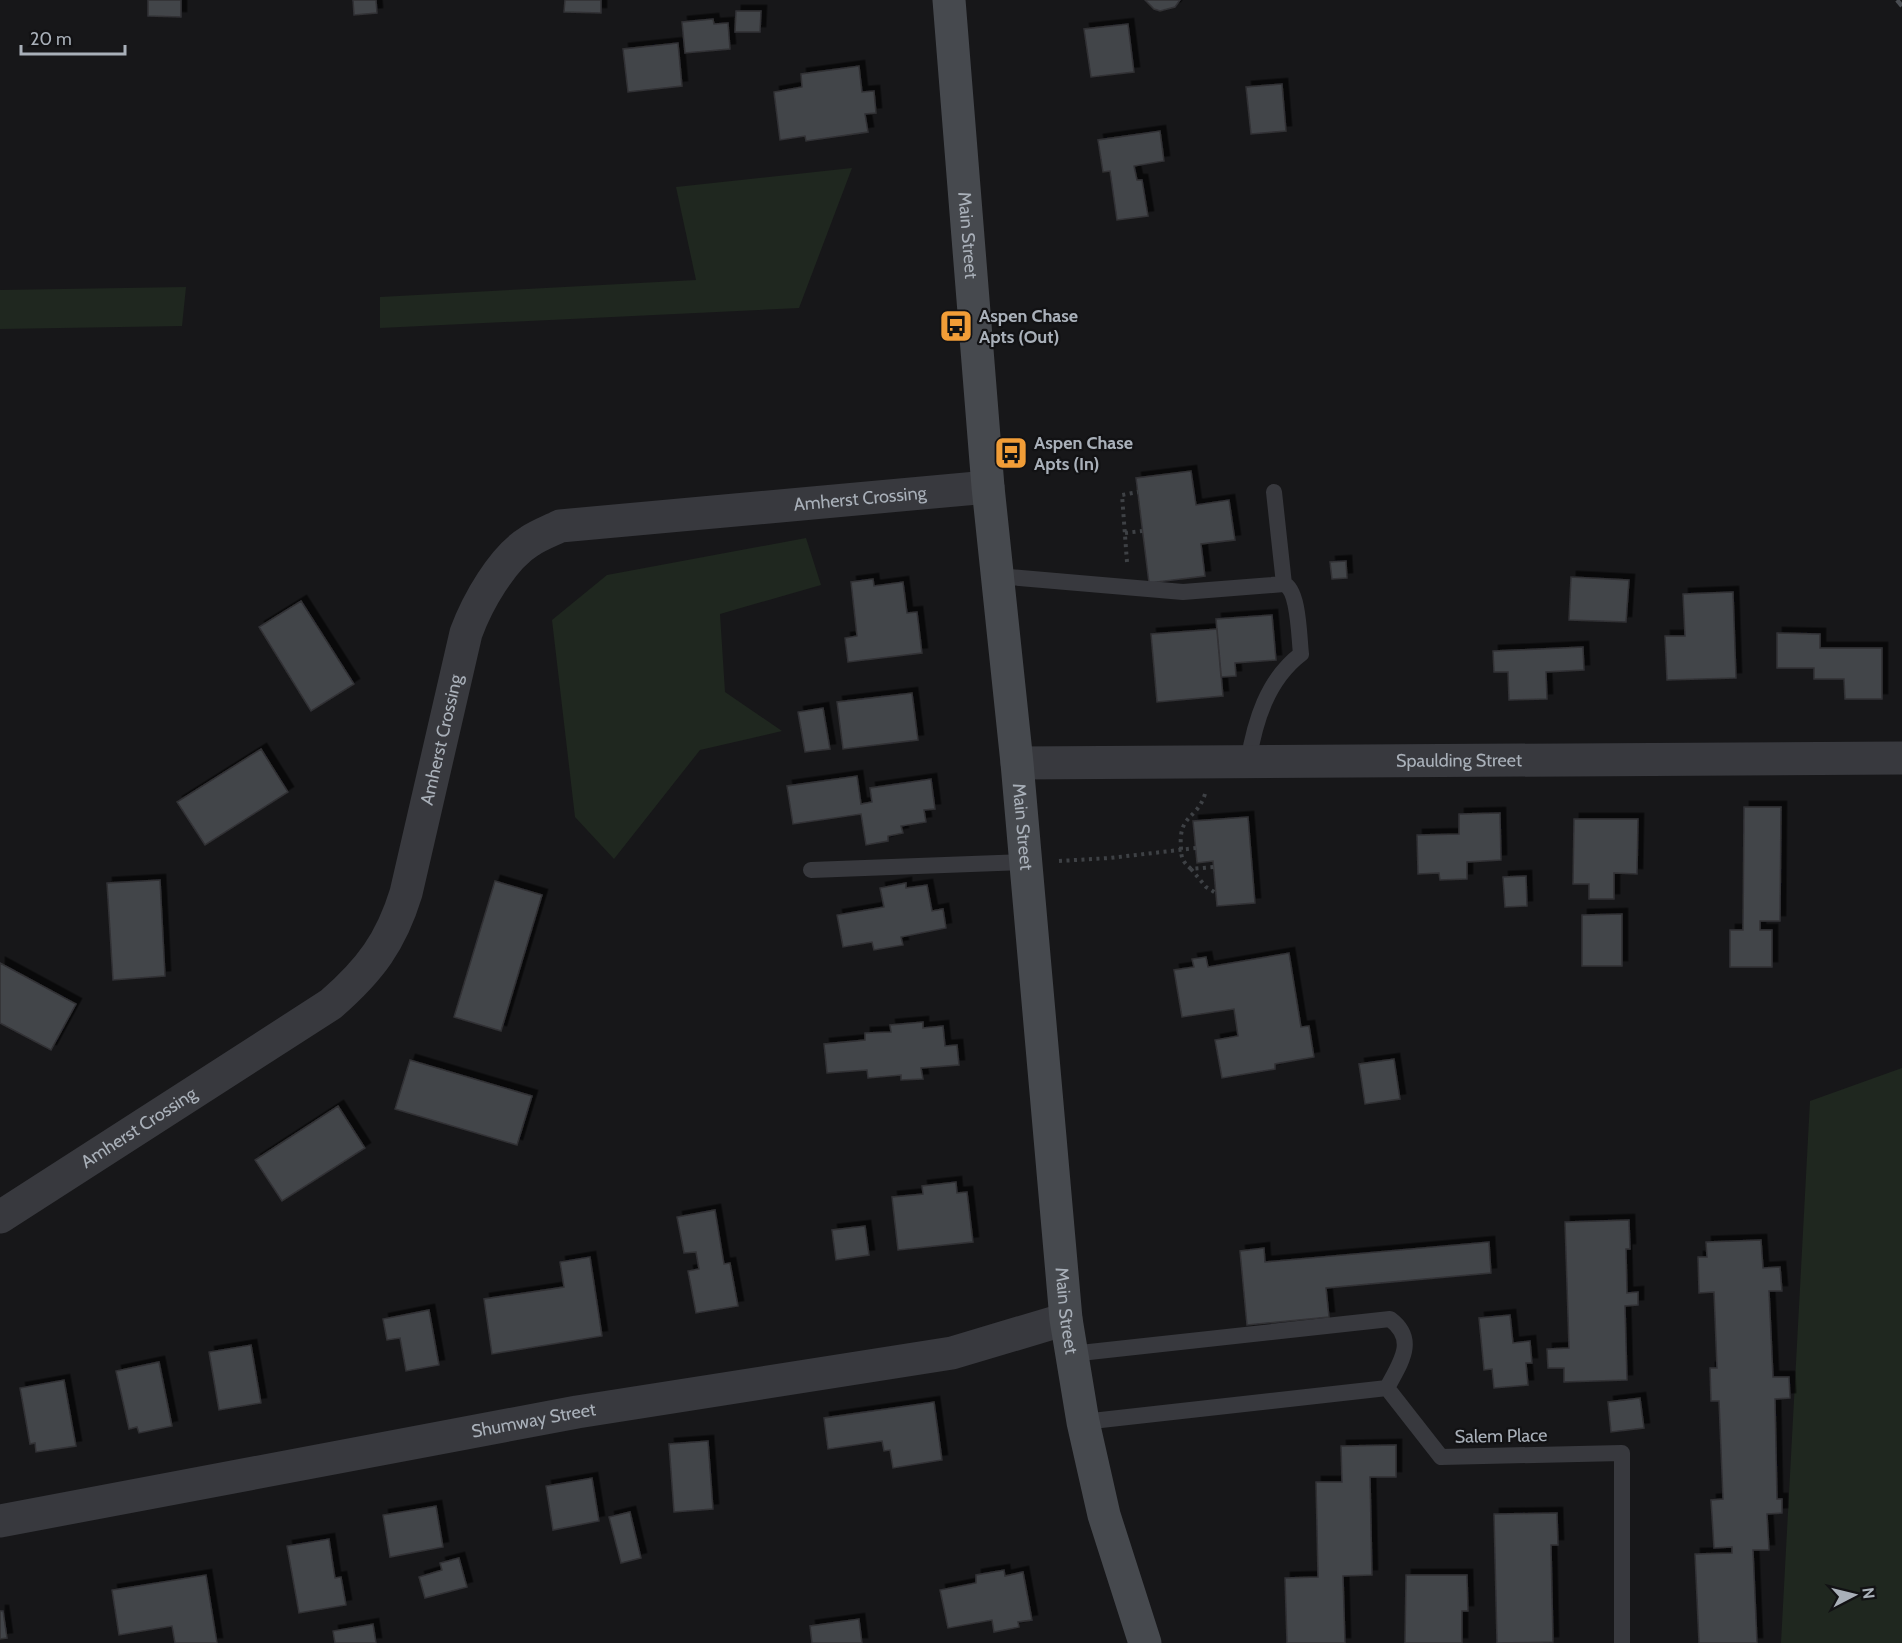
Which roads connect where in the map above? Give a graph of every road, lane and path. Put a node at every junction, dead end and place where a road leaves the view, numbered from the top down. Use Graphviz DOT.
graph roads {
  1 [pos="949,0"];
  2 [pos="988,487"];
  3 [pos="1137,492"];
  4 [pos="1274,492"];
  5 [pos="1142,531"];
  6 [pos="1125,533"];
  7 [pos="997,576"];
  8 [pos="1284,584"];
  9 [pos="1129,589"];
  10 [pos="1902,758"];
  11 [pos="1215,762"];
  12 [pos="1248,762"];
  13 [pos="1017,763"];
  14 [pos="1196,848"];
  15 [pos="1181,850"];
  16 [pos="1025,862"];
  17 [pos="1214,867"];
  18 [pos="1191,868"];
  19 [pos="811,870"];
  20 [pos="1216,893"];
  21 [pos="0,1217"];
  22 [pos="1066,1319"];
  23 [pos="1071,1354"];
  24 [pos="1387,1388"];
  25 [pos="1083,1422"];
  26 [pos="0,1521"];
  27 [pos="1145,1643"];
  28 [pos="1622,1643"];
  1 -- 2 [label="main road, Main Street"];
  2 -- 7 [label="main road, Main Street"];
  2 -- 21 [label="street, Amherst Crossing"];
  3 -- 6 [label="path"];
  4 -- 8 [label="lane"];
  5 -- 6 [label="path"];
  6 -- 9 [label="path"];
  7 -- 9 [label="lane"];
  7 -- 13 [label="main road, Main Street"];
  8 -- 9 [label="lane"];
  8 -- 12 [label="lane"];
  10 -- 12 [label="street, Spaulding Street"];
  11 -- 12 [label="street, Spaulding Street"];
  11 -- 13 [label="street, Spaulding Street"];
  11 -- 15 [label="path"];
  13 -- 16 [label="main road, Main Street"];
  14 -- 15 [label="path"];
  15 -- 16 [label="path"];
  15 -- 18 [label="path"];
  16 -- 19 [label="lane"];
  16 -- 22 [label="main road, Main Street"];
  17 -- 18 [label="path"];
  18 -- 20 [label="path"];
  22 -- 23 [label="main road, Main Street"];
  22 -- 26 [label="street, Shumway Street"];
  23 -- 24 [label="lane"];
  23 -- 25 [label="main road, Main Street"];
  24 -- 25 [label="lane"];
  24 -- 28 [label="lane, Salem Place"];
  25 -- 27 [label="main road, Main Street"];
}
